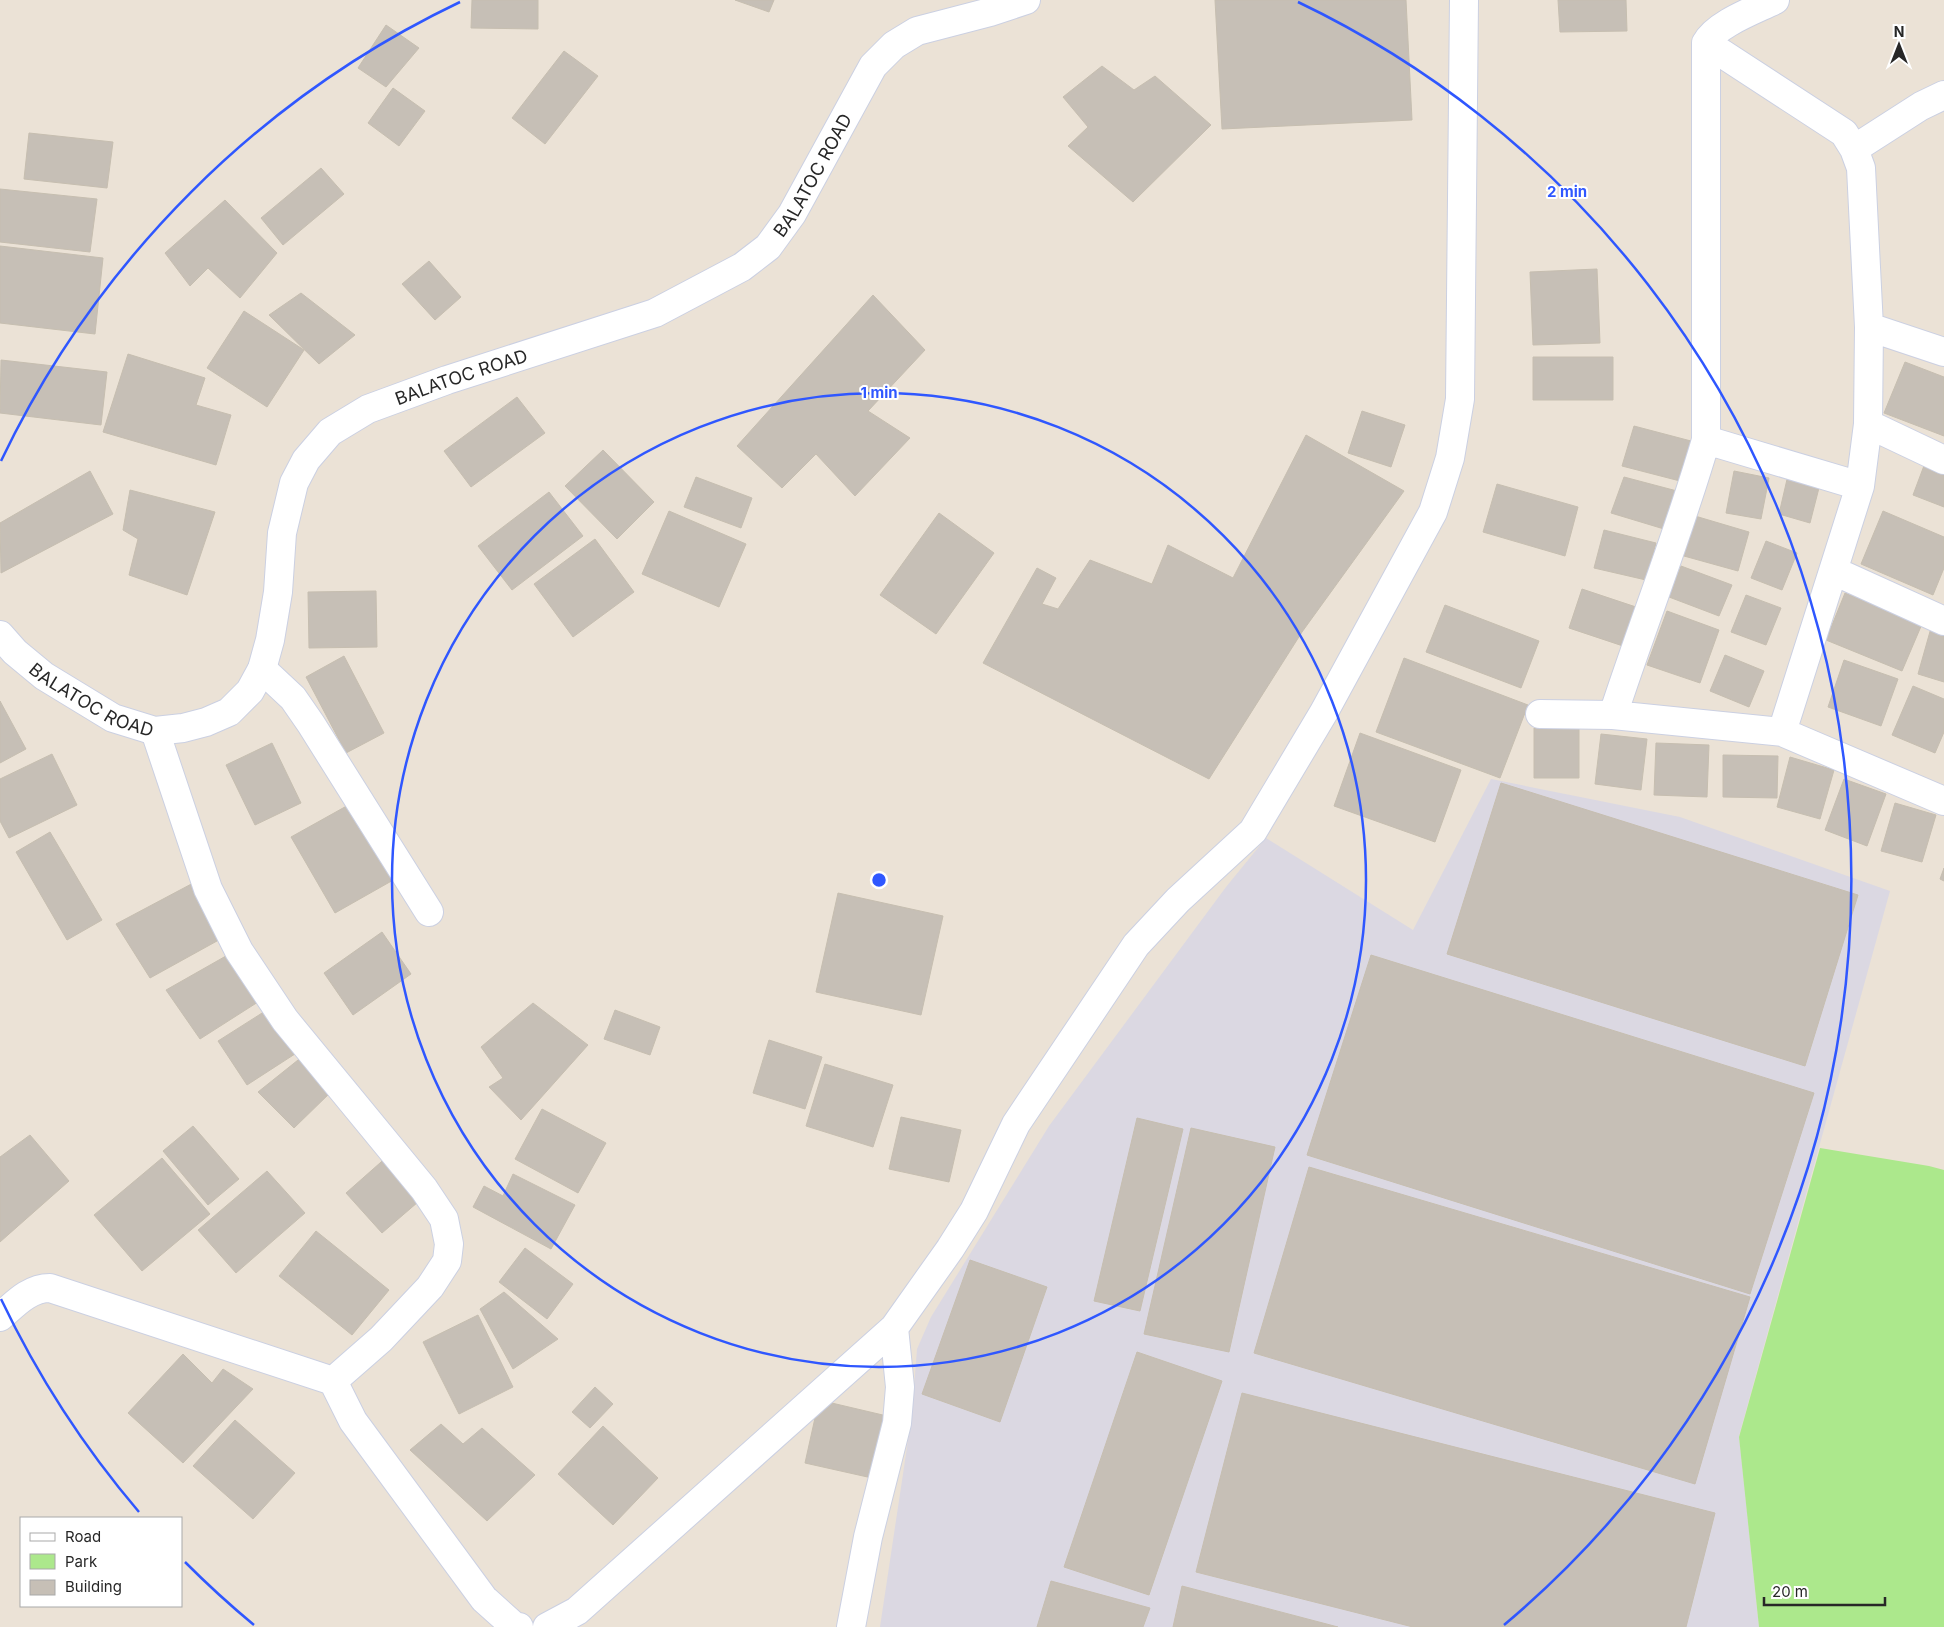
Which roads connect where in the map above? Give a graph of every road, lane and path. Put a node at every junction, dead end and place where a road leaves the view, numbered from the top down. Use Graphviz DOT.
graph roads {
  1 [pos="1026,0"];
  2 [pos="1464,0"];
  3 [pos="1775,0"];
  4 [pos="1706,43"];
  5 [pos="1944,94"];
  6 [pos="1854,149"];
  7 [pos="1869,327"];
  8 [pos="1944,352"];
  9 [pos="1868,424"];
  10 [pos="1706,440"];
  11 [pos="1944,460"];
  12 [pos="1860,486"];
  13 [pos="1834,571"];
  14 [pos="1944,621"];
  15 [pos="0,635"];
  16 [pos="262,669"];
  17 [pos="1540,714"];
  18 [pos="1613,715"];
  19 [pos="156,731"];
  20 [pos="1782,732"];
  21 [pos="1944,801"];
  22 [pos="429,912"];
  23 [pos="0,1316"];
  24 [pos="894,1328"];
  25 [pos="333,1381"];
  26 [pos="519,1627"];
  27 [pos="547,1627"];
  28 [pos="851,1627"];
  1 -- 16 [label="street, BALATOC ROAD"];
  2 -- 24 [label="street"];
  3 -- 4 [label="street"];
  4 -- 6 [label="street"];
  4 -- 10 [label="street"];
  5 -- 6 [label="street"];
  6 -- 7 [label="street"];
  7 -- 8 [label="street"];
  7 -- 9 [label="street"];
  9 -- 11 [label="street"];
  9 -- 12 [label="street"];
  10 -- 12 [label="street"];
  10 -- 18 [label="street"];
  12 -- 13 [label="street"];
  13 -- 14 [label="street"];
  13 -- 20 [label="street"];
  15 -- 19 [label="street, BALATOC ROAD"];
  16 -- 19 [label="street, BALATOC ROAD"];
  16 -- 22 [label="street"];
  17 -- 18 [label="street"];
  18 -- 20 [label="street"];
  19 -- 25 [label="street"];
  20 -- 21 [label="street"];
  23 -- 25 [label="street"];
  24 -- 27 [label="street"];
  24 -- 28 [label="street"];
  25 -- 26 [label="street"];
}
